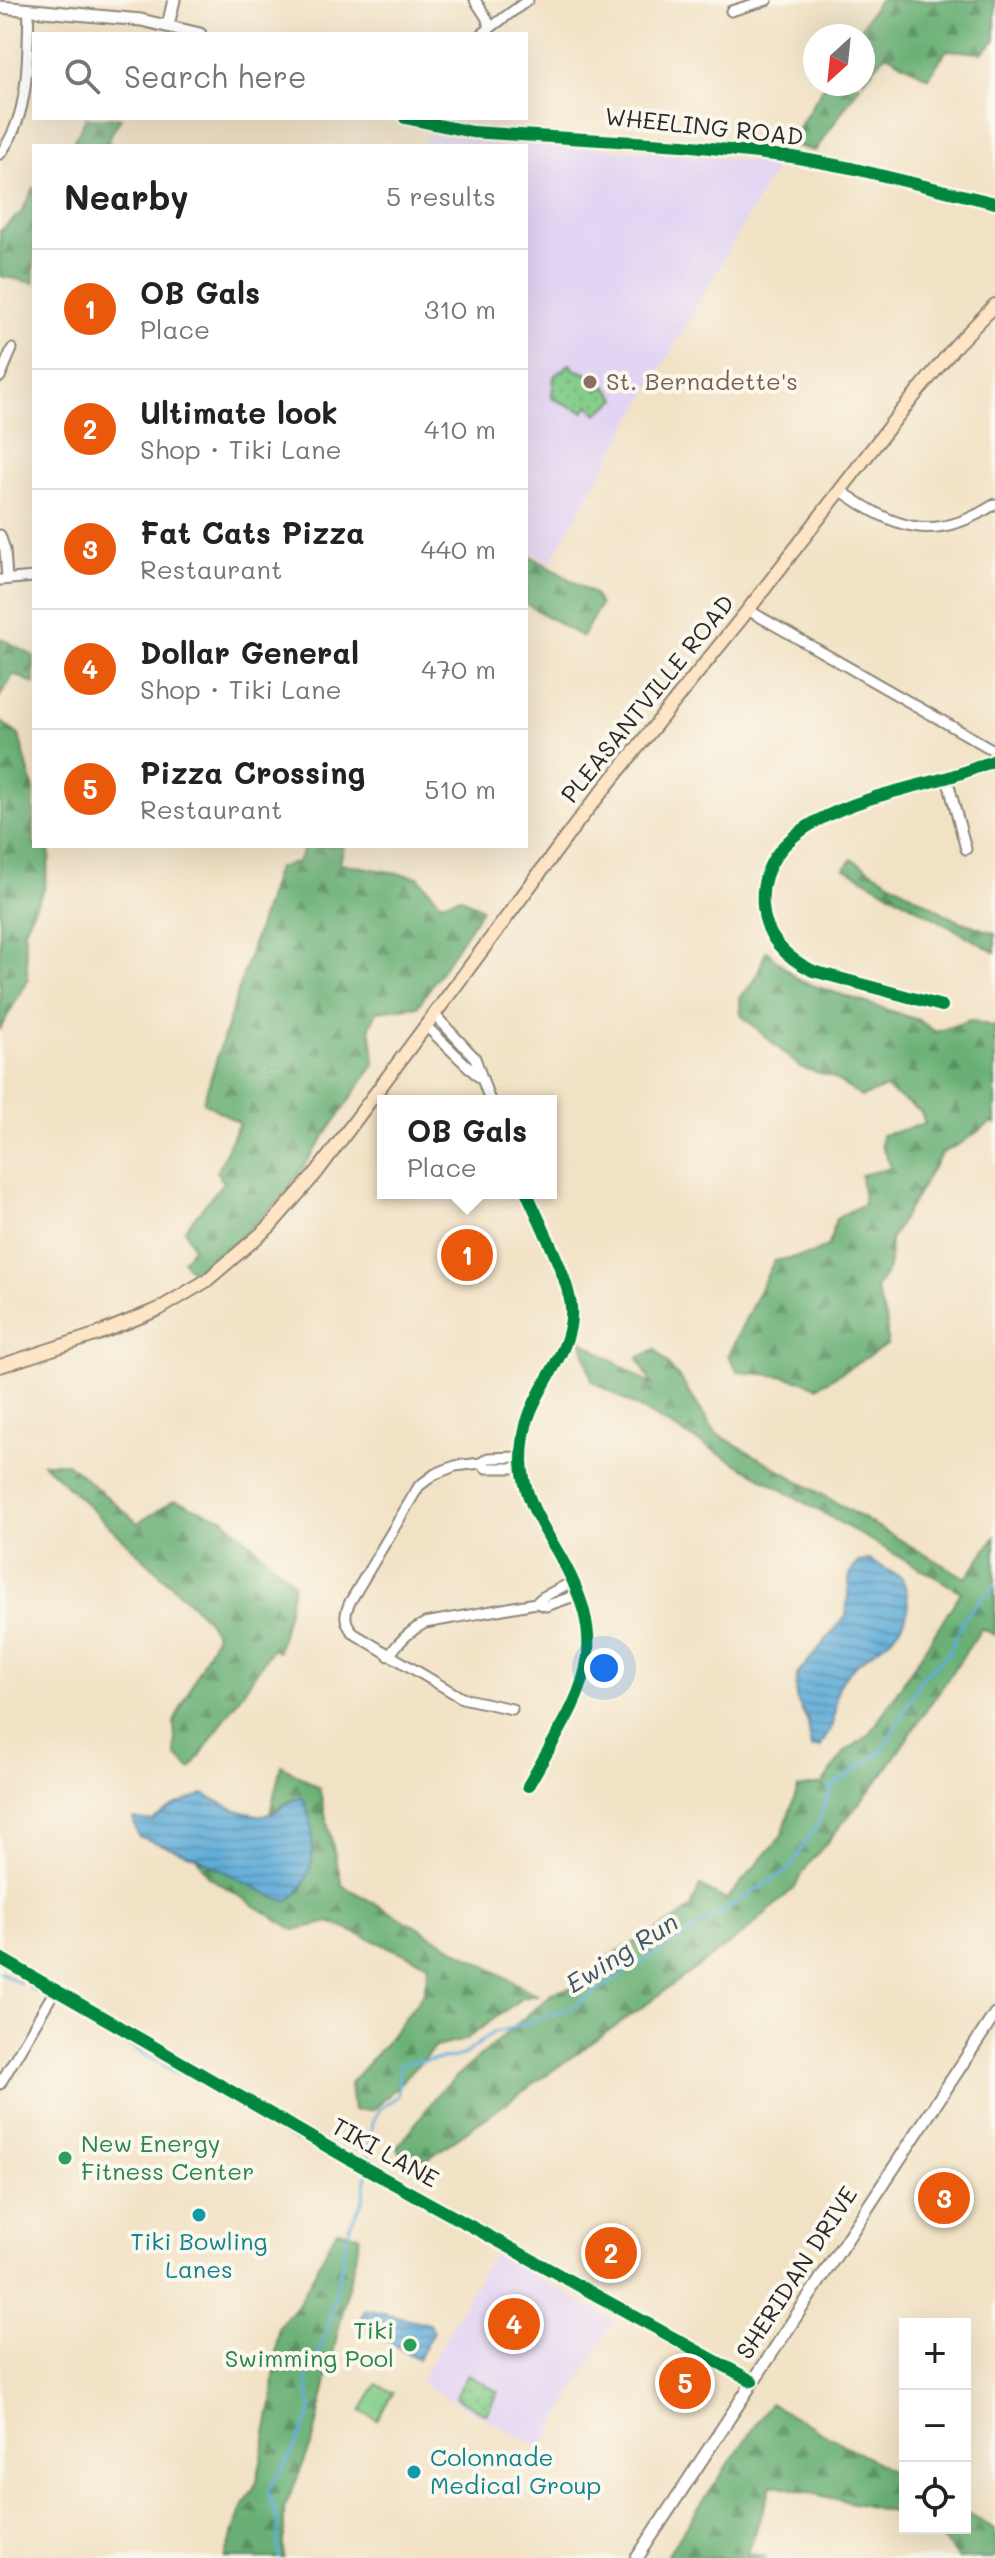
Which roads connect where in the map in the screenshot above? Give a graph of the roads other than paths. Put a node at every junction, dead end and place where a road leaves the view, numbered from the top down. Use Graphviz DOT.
graph roads {
  1 [pos="174,0"];
  2 [pos="475,0"];
  3 [pos="528,0"];
  4 [pos="767,0"];
  5 [pos="0,7"];
  6 [pos="29,10"];
  7 [pos="731,11"];
  8 [pos="168,25"];
  9 [pos="486,31"];
  10 [pos="193,32"];
  11 [pos="430,121"];
  12 [pos="0,154"];
  13 [pos="995,203"];
  14 [pos="995,305"];
  15 [pos="12,349"];
  16 [pos="0,377"];
  17 [pos="840,490"];
  18 [pos="995,504"];
  19 [pos="0,535"];
  20 [pos="32,577"];
  21 [pos="4,579"];
  22 [pos="748,610"];
  23 [pos="995,751"];
  24 [pos="995,760"];
  25 [pos="947,778"];
  26 [pos="966,849"];
  27 [pos="942,1006"];
  28 [pos="434,1014"];
  29 [pos="426,1026"];
  30 [pos="479,1077"];
  31 [pos="487,1095"];
  32 [pos="530,1199"];
  33 [pos="0,1366"];
  34 [pos="522,1457"];
  35 [pos="481,1463"];
  36 [pos="523,1468"];
  37 [pos="574,1581"];
  38 [pos="580,1594"];
  39 [pos="536,1603"];
  40 [pos="389,1656"];
  41 [pos="512,1709"];
  42 [pos="528,1786"];
  43 [pos="0,1958"];
  44 [pos="55,1990"];
  45 [pos="995,2014"];
  46 [pos="0,2084"];
  47 [pos="752,2381"];
  48 [pos="637,2558"];
  1 -- 8 [label="street"];
  2 -- 9 [label="street"];
  3 -- 9 [label="street"];
  4 -- 7 [label="street"];
  5 -- 6 [label="street"];
  6 -- 8 [label="street"];
  6 -- 12 [label="street"];
  8 -- 10 [label="street"];
  11 -- 13 [label="street, WHEELING ROAD"];
  14 -- 17 [label="main road, PLEASANTVILLE ROAD"];
  15 -- 16 [label="street"];
  17 -- 18 [label="street"];
  17 -- 22 [label="main road, PLEASANTVILLE ROAD"];
  19 -- 21 [label="street"];
  20 -- 21 [label="street"];
  22 -- 23 [label="street"];
  22 -- 28 [label="main road, PLEASANTVILLE ROAD"];
  24 -- 25 [label="street"];
  25 -- 26 [label="street"];
  25 -- 27 [label="street"];
  28 -- 29 [label="main road, PLEASANTVILLE ROAD"];
  28 -- 30 [label="street"];
  29 -- 30 [label="street"];
  29 -- 33 [label="main road, PLEASANTVILLE ROAD"];
  30 -- 31 [label="street"];
  32 -- 34 [label="street"];
  34 -- 35 [label="street"];
  34 -- 36 [label="street"];
  35 -- 36 [label="street"];
  35 -- 40 [label="street"];
  36 -- 37 [label="street"];
  37 -- 38 [label="street"];
  37 -- 39 [label="street"];
  38 -- 39 [label="street"];
  38 -- 42 [label="street"];
  39 -- 40 [label="street"];
  40 -- 41 [label="street"];
  43 -- 44 [label="street, TIKI LANE"];
  44 -- 46 [label="street"];
  44 -- 47 [label="street, TIKI LANE"];
  45 -- 47 [label="street, SHERIDAN DRIVE"];
  47 -- 48 [label="street, SHERIDAN DRIVE"];
}
